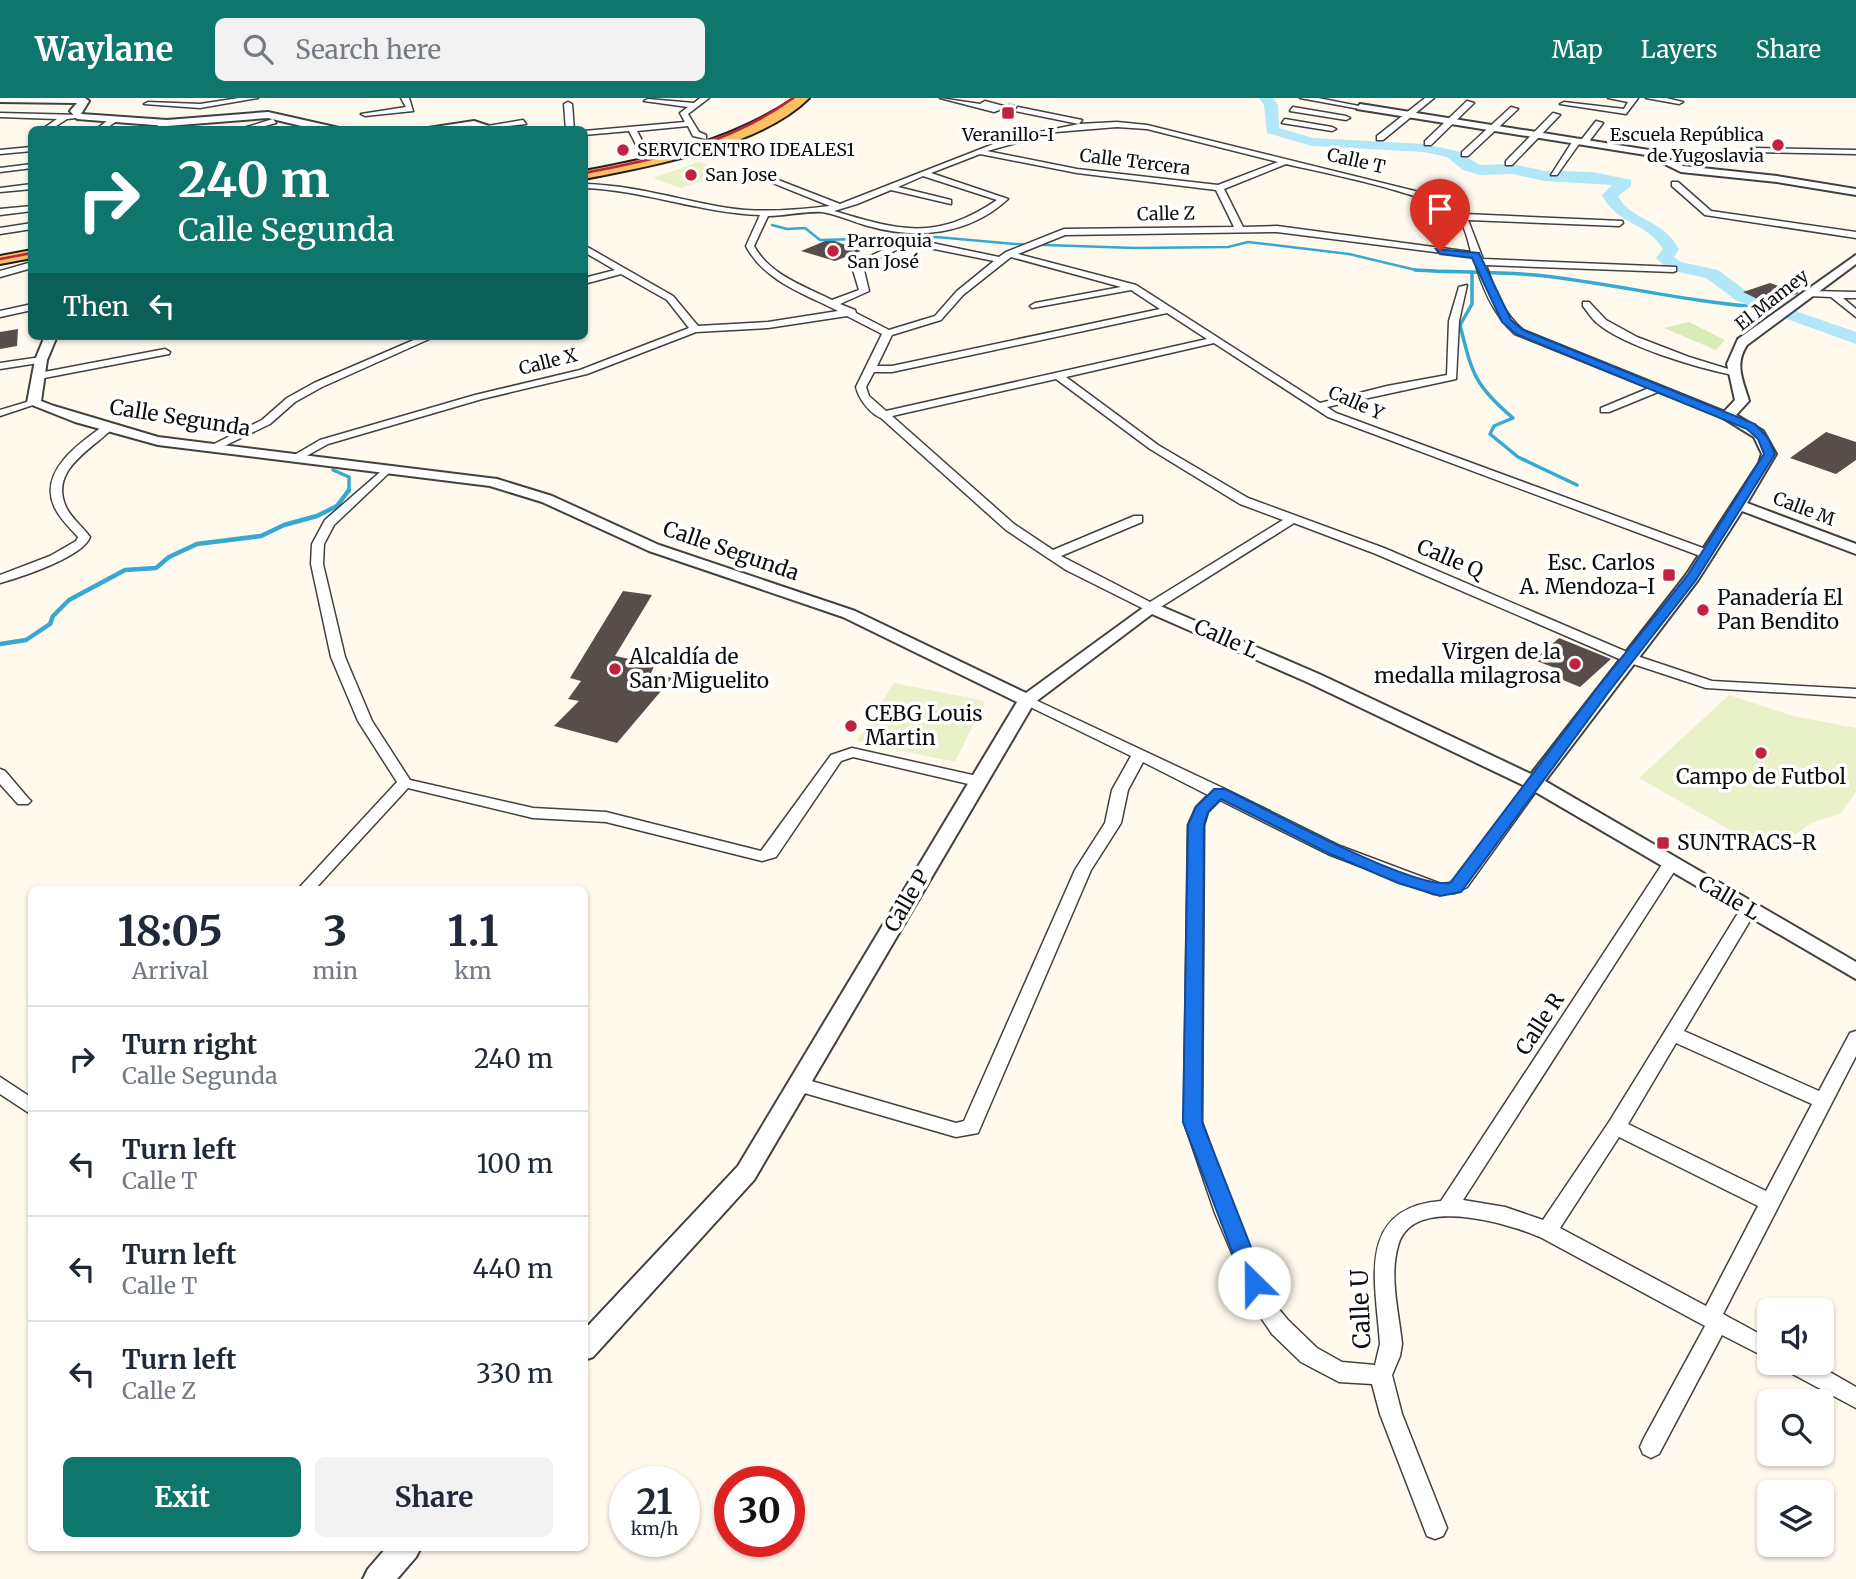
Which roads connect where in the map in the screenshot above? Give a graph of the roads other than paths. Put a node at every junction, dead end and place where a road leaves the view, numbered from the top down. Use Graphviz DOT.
graph roads {
  1 [pos="254,98"];
  2 [pos="405,98"];
  3 [pos="705,98"];
  4 [pos="803,98"];
  5 [pos="944,98"];
  6 [pos="967,98"];
  7 [pos="1304,98"];
  8 [pos="1374,98"];
  9 [pos="1430,98"];
  10 [pos="1612,98"];
  11 [pos="1650,98"];
  12 [pos="0,99"];
  13 [pos="1633,99"];
  14 [pos="648,101"];
  15 [pos="29,102"];
  16 [pos="1679,102"];
  17 [pos="768,103"];
  18 [pos="1470,103"];
  19 [pos="148,104"];
  20 [pos="568,104"];
  21 [pos="1564,104"];
  22 [pos="695,105"];
  23 [pos="987,106"];
  24 [pos="1360,107"];
  25 [pos="1293,109"];
  26 [pos="1514,109"];
  27 [pos="365,114"];
  28 [pos="0,115"];
  29 [pos="1408,115"];
  30 [pos="1556,115"];
  31 [pos="65,117"];
  32 [pos="81,117"];
  33 [pos="1049,118"];
  34 [pos="1346,118"];
  35 [pos="114,120"];
  36 [pos="273,121"];
  37 [pos="1285,121"];
  38 [pos="1449,121"];
  39 [pos="523,122"];
  40 [pos="167,123"];
  41 [pos="1599,123"];
  42 [pos="690,124"];
  43 [pos="1085,124"];
  44 [pos="1071,125"];
  45 [pos="50,126"];
  46 [pos="104,126"];
  47 [pos="162,126"];
  48 [pos="255,126"];
  49 [pos="321,126"];
  50 [pos="504,126"];
  51 [pos="570,126"];
  52 [pos="1493,128"];
  53 [pos="632,129"];
  54 [pos="588,133"];
  55 [pos="1537,135"];
  56 [pos="703,137"];
  57 [pos="1380,138"];
  58 [pos="28,139"];
  59 [pos="1581,141"];
  60 [pos="1428,143"];
  61 [pos="28,149"];
  62 [pos="1751,150"];
  63 [pos="4,152"];
  64 [pos="981,152"];
  65 [pos="1856,152"];
  66 [pos="645,154"];
  67 [pos="1465,154"];
  68 [pos="1283,163"];
  69 [pos="1509,163"];
  70 [pos="28,166"];
  71 [pos="588,166"];
  72 [pos="0,170"];
  73 [pos="752,173"];
  74 [pos="923,173"];
  75 [pos="1554,173"];
  76 [pos="588,174"];
  77 [pos="1675,184"];
  78 [pos="28,186"];
  79 [pos="588,186"];
  80 [pos="889,187"];
  81 [pos="1219,188"];
  82 [pos="0,190"];
  83 [pos="1856,192"];
  84 [pos="948,202"];
  85 [pos="839,207"];
  86 [pos="28,208"];
  87 [pos="823,210"];
  88 [pos="0,212"];
  89 [pos="765,213"];
  90 [pos="1463,217"];
  91 [pos="1619,223"];
  92 [pos="28,227"];
  93 [pos="1239,228"];
  94 [pos="0,231"];
  95 [pos="1856,235"];
  96 [pos="28,248"];
  97 [pos="588,250"];
  98 [pos="0,252"];
  99 [pos="28,255"];
  100 [pos="1004,257"];
  101 [pos="1856,258"];
  102 [pos="0,260"];
  103 [pos="28,266"];
  104 [pos="1480,266"];
  105 [pos="1674,269"];
  106 [pos="624,270"];
  107 [pos="0,274"];
  108 [pos="588,280"];
  109 [pos="1133,287"];
  110 [pos="1464,287"];
  111 [pos="1811,294"];
  112 [pos="1834,295"];
  113 [pos="1856,295"];
  114 [pos="834,303"];
  115 [pos="1586,304"];
  116 [pos="1035,306"];
  117 [pos="28,307"];
  118 [pos="1168,310"];
  119 [pos="852,312"];
  120 [pos="0,314"];
  121 [pos="1856,314"];
  122 [pos="695,329"];
  123 [pos="888,333"];
  124 [pos="49,340"];
  125 [pos="421,340"];
  126 [pos="1215,340"];
  127 [pos="165,352"];
  128 [pos="41,360"];
  129 [pos="0,366"];
  130 [pos="868,369"];
  131 [pos="1733,372"];
  132 [pos="39,376"];
  133 [pos="1059,376"];
  134 [pos="1656,389"];
  135 [pos="34,403"];
  136 [pos="1318,406"];
  137 [pos="1605,411"];
  138 [pos="0,413"];
  139 [pos="881,415"];
  140 [pos="1727,416"];
  141 [pos="106,429"];
  142 [pos="216,446"];
  143 [pos="297,457"];
  144 [pos="386,470"];
  145 [pos="1738,505"];
  146 [pos="1138,519"];
  147 [pos="1291,520"];
  148 [pos="1856,549"];
  149 [pos="1707,554"];
  150 [pos="1052,555"];
  151 [pos="0,579"];
  152 [pos="1151,607"];
  153 [pos="1629,658"];
  154 [pos="1856,693"];
  155 [pos="1027,700"];
  156 [pos="1139,755"];
  157 [pos="0,774"];
  158 [pos="977,781"];
  159 [pos="405,783"];
  160 [pos="1534,783"];
  161 [pos="1220,792"];
  162 [pos="23,801"];
  163 [pos="1671,864"];
  164 [pos="309,886"];
  165 [pos="1749,909"];
  166 [pos="1856,972"];
  167 [pos="1673,1034"];
  168 [pos="1856,1038"];
  169 [pos="0,1084"];
  170 [pos="801,1084"];
  171 [pos="1822,1101"];
  172 [pos="28,1105"];
  173 [pos="1616,1127"];
  174 [pos="1769,1202"];
  175 [pos="1447,1209"];
  176 [pos="1547,1231"];
  177 [pos="1714,1320"];
  178 [pos="1757,1343"];
  179 [pos="588,1345"];
  180 [pos="1381,1375"];
  181 [pos="1815,1375"];
  182 [pos="1856,1398"];
  183 [pos="1651,1447"];
  184 [pos="1436,1528"];
  185 [pos="402,1551"];
  186 [pos="378,1579"];
  1 -- 19 [label="street"];
  2 -- 27 [label="street"];
  3 -- 22 [label="street"];
  4 -- 76 [label="main road"];
  5 -- 23 [label="street"];
  6 -- 23 [label="street"];
  7 -- 24 [label="street"];
  8 -- 24 [label="street"];
  9 -- 29 [label="street"];
  10 -- 13 [label="street"];
  11 -- 16 [label="street"];
  12 -- 15 [label="street"];
  13 -- 21 [label="street"];
  14 -- 22 [label="street"];
  15 -- 32 [label="street"];
  17 -- 56 [label="main road"];
  18 -- 38 [label="street"];
  20 -- 51 [label="street"];
  22 -- 42 [label="street"];
  23 -- 33 [label="street"];
  24 -- 29 [label="street"];
  24 -- 34 [label="street"];
  25 -- 34 [label="street"];
  26 -- 52 [label="street"];
  28 -- 31 [label="street"];
  29 -- 38 [label="street"];
  29 -- 57 [label="street"];
  30 -- 55 [label="street"];
  31 -- 32 [label="street"];
  31 -- 45 [label="street"];
  32 -- 35 [label="street"];
  33 -- 43 [label="street"];
  33 -- 44 [label="street"];
  34 -- 37 [label="street"];
  35 -- 40 [label="street"];
  35 -- 46 [label="street"];
  36 -- 48 [label="street"];
  38 -- 52 [label="street"];
  38 -- 60 [label="street"];
  39 -- 50 [label="street"];
  40 -- 47 [label="street"];
  40 -- 49 [label="street"];
  41 -- 59 [label="street"];
  42 -- 53 [label="street"];
  42 -- 56 [label="street"];
  43 -- 44 [label="street, Calle T"];
  43 -- 68 [label="street, Calle T"];
  44 -- 64 [label="street, Calle T"];
  52 -- 55 [label="street"];
  52 -- 67 [label="street"];
  53 -- 54 [label="street"];
  53 -- 66 [label="street"];
  55 -- 59 [label="street"];
  55 -- 69 [label="street"];
  56 -- 66 [label="main road"];
  58 -- 63 [label="street"];
  59 -- 75 [label="street"];
  59 -- 83 [label="street"];
  61 -- 63 [label="street"];
  62 -- 65 [label="street"];
  64 -- 74 [label="street, Calle T"];
  64 -- 81 [label="street, Calle Tercera"];
  66 -- 71 [label="main road"];
  68 -- 81 [label="street, Calle Tercera"];
  68 -- 90 [label="street, Calle T"];
  70 -- 72 [label="street"];
  73 -- 85 [label="street"];
  74 -- 80 [label="street, Calle T"];
  74 -- 87 [label="street"];
  77 -- 95 [label="street"];
  78 -- 82 [label="street"];
  79 -- 89 [label="street, Calle T"];
  80 -- 84 [label="street"];
  80 -- 85 [label="street, Calle T"];
  81 -- 93 [label="street"];
  85 -- 87 [label="street, Calle T"];
  86 -- 88 [label="street"];
  87 -- 89 [label="street, Calle T"];
  89 -- 114 [label="street"];
  90 -- 91 [label="street"];
  90 -- 104 [label="street"];
  92 -- 94 [label="street"];
  93 -- 100 [label="street, Calle Z"];
  93 -- 104 [label="street, Calle Z"];
  96 -- 98 [label="main road"];
  97 -- 106 [label="street"];
  99 -- 102 [label="main road"];
  100 -- 109 [label="street, Calle Y"];
  100 -- 114 [label="street, Calle Y"];
  100 -- 123 [label="street, Calle Z"];
  101 -- 111 [label="street, El Mamey"];
  103 -- 107 [label="street"];
  104 -- 105 [label="street, Calle Z"];
  104 -- 134 [label="street"];
  106 -- 108 [label="street"];
  106 -- 122 [label="street"];
  109 -- 116 [label="street"];
  109 -- 118 [label="street, Calle Y"];
  110 -- 136 [label="street"];
  111 -- 112 [label="street"];
  111 -- 131 [label="street, El Mamey"];
  112 -- 113 [label="street"];
  112 -- 121 [label="street"];
  114 -- 119 [label="street"];
  115 -- 131 [label="street"];
  117 -- 120 [label="street"];
  118 -- 126 [label="street, Calle Y"];
  118 -- 130 [label="street"];
  119 -- 122 [label="street, Calle X"];
  119 -- 123 [label="street"];
  122 -- 143 [label="street, Calle X"];
  123 -- 130 [label="street"];
  124 -- 128 [label="street"];
  125 -- 142 [label="street"];
  126 -- 133 [label="street"];
  126 -- 136 [label="street, Calle Y"];
  127 -- 132 [label="street"];
  128 -- 129 [label="street"];
  128 -- 132 [label="street"];
  130 -- 139 [label="street, Calle L"];
  131 -- 140 [label="street"];
  132 -- 135 [label="street"];
  133 -- 139 [label="street"];
  133 -- 147 [label="street, Calle Q"];
  134 -- 137 [label="street"];
  134 -- 140 [label="street"];
  135 -- 138 [label="street"];
  135 -- 141 [label="street, Calle Segunda"];
  136 -- 149 [label="street, Calle Y"];
  139 -- 150 [label="street, Calle L"];
  140 -- 145 [label="street"];
  141 -- 142 [label="street, Calle Segunda"];
  141 -- 151 [label="street"];
  142 -- 143 [label="street, Calle Segunda"];
  143 -- 144 [label="street, Calle Segunda"];
  144 -- 155 [label="street, Calle Segunda"];
  144 -- 159 [label="street"];
  145 -- 148 [label="street, Calle M"];
  145 -- 149 [label="street"];
  146 -- 150 [label="street"];
  147 -- 152 [label="street, Calle P"];
  147 -- 153 [label="street, Calle Q"];
  149 -- 153 [label="street"];
  150 -- 152 [label="street, Calle L"];
  152 -- 155 [label="street, Calle P"];
  152 -- 160 [label="street, Calle L"];
  153 -- 154 [label="street, Calle Q"];
  153 -- 160 [label="street"];
  155 -- 156 [label="street, Calle Segunda"];
  155 -- 158 [label="street, Calle P"];
  156 -- 161 [label="street, Calle Segunda"];
  156 -- 170 [label="street"];
  157 -- 162 [label="street"];
  158 -- 159 [label="street"];
  158 -- 170 [label="street, Calle P"];
  159 -- 164 [label="street"];
  160 -- 161 [label="street, Calle Segunda"];
  160 -- 163 [label="street, Calle L"];
  161 -- 180 [label="street, Calle U"];
  163 -- 165 [label="street, Calle L"];
  163 -- 175 [label="street, Calle R"];
  165 -- 166 [label="street, Calle L"];
  165 -- 167 [label="street"];
  167 -- 171 [label="street"];
  167 -- 173 [label="street"];
  168 -- 171 [label="street"];
  169 -- 172 [label="street"];
  170 -- 179 [label="street, Calle P"];
  171 -- 174 [label="street"];
  173 -- 174 [label="street"];
  173 -- 176 [label="street"];
  174 -- 177 [label="street"];
  175 -- 176 [label="street, Calle U"];
  175 -- 180 [label="street, Calle U"];
  176 -- 177 [label="street, Calle U"];
  177 -- 178 [label="street, Calle U"];
  177 -- 183 [label="street"];
  180 -- 184 [label="street"];
  181 -- 182 [label="street"];
  185 -- 186 [label="street"];
}
